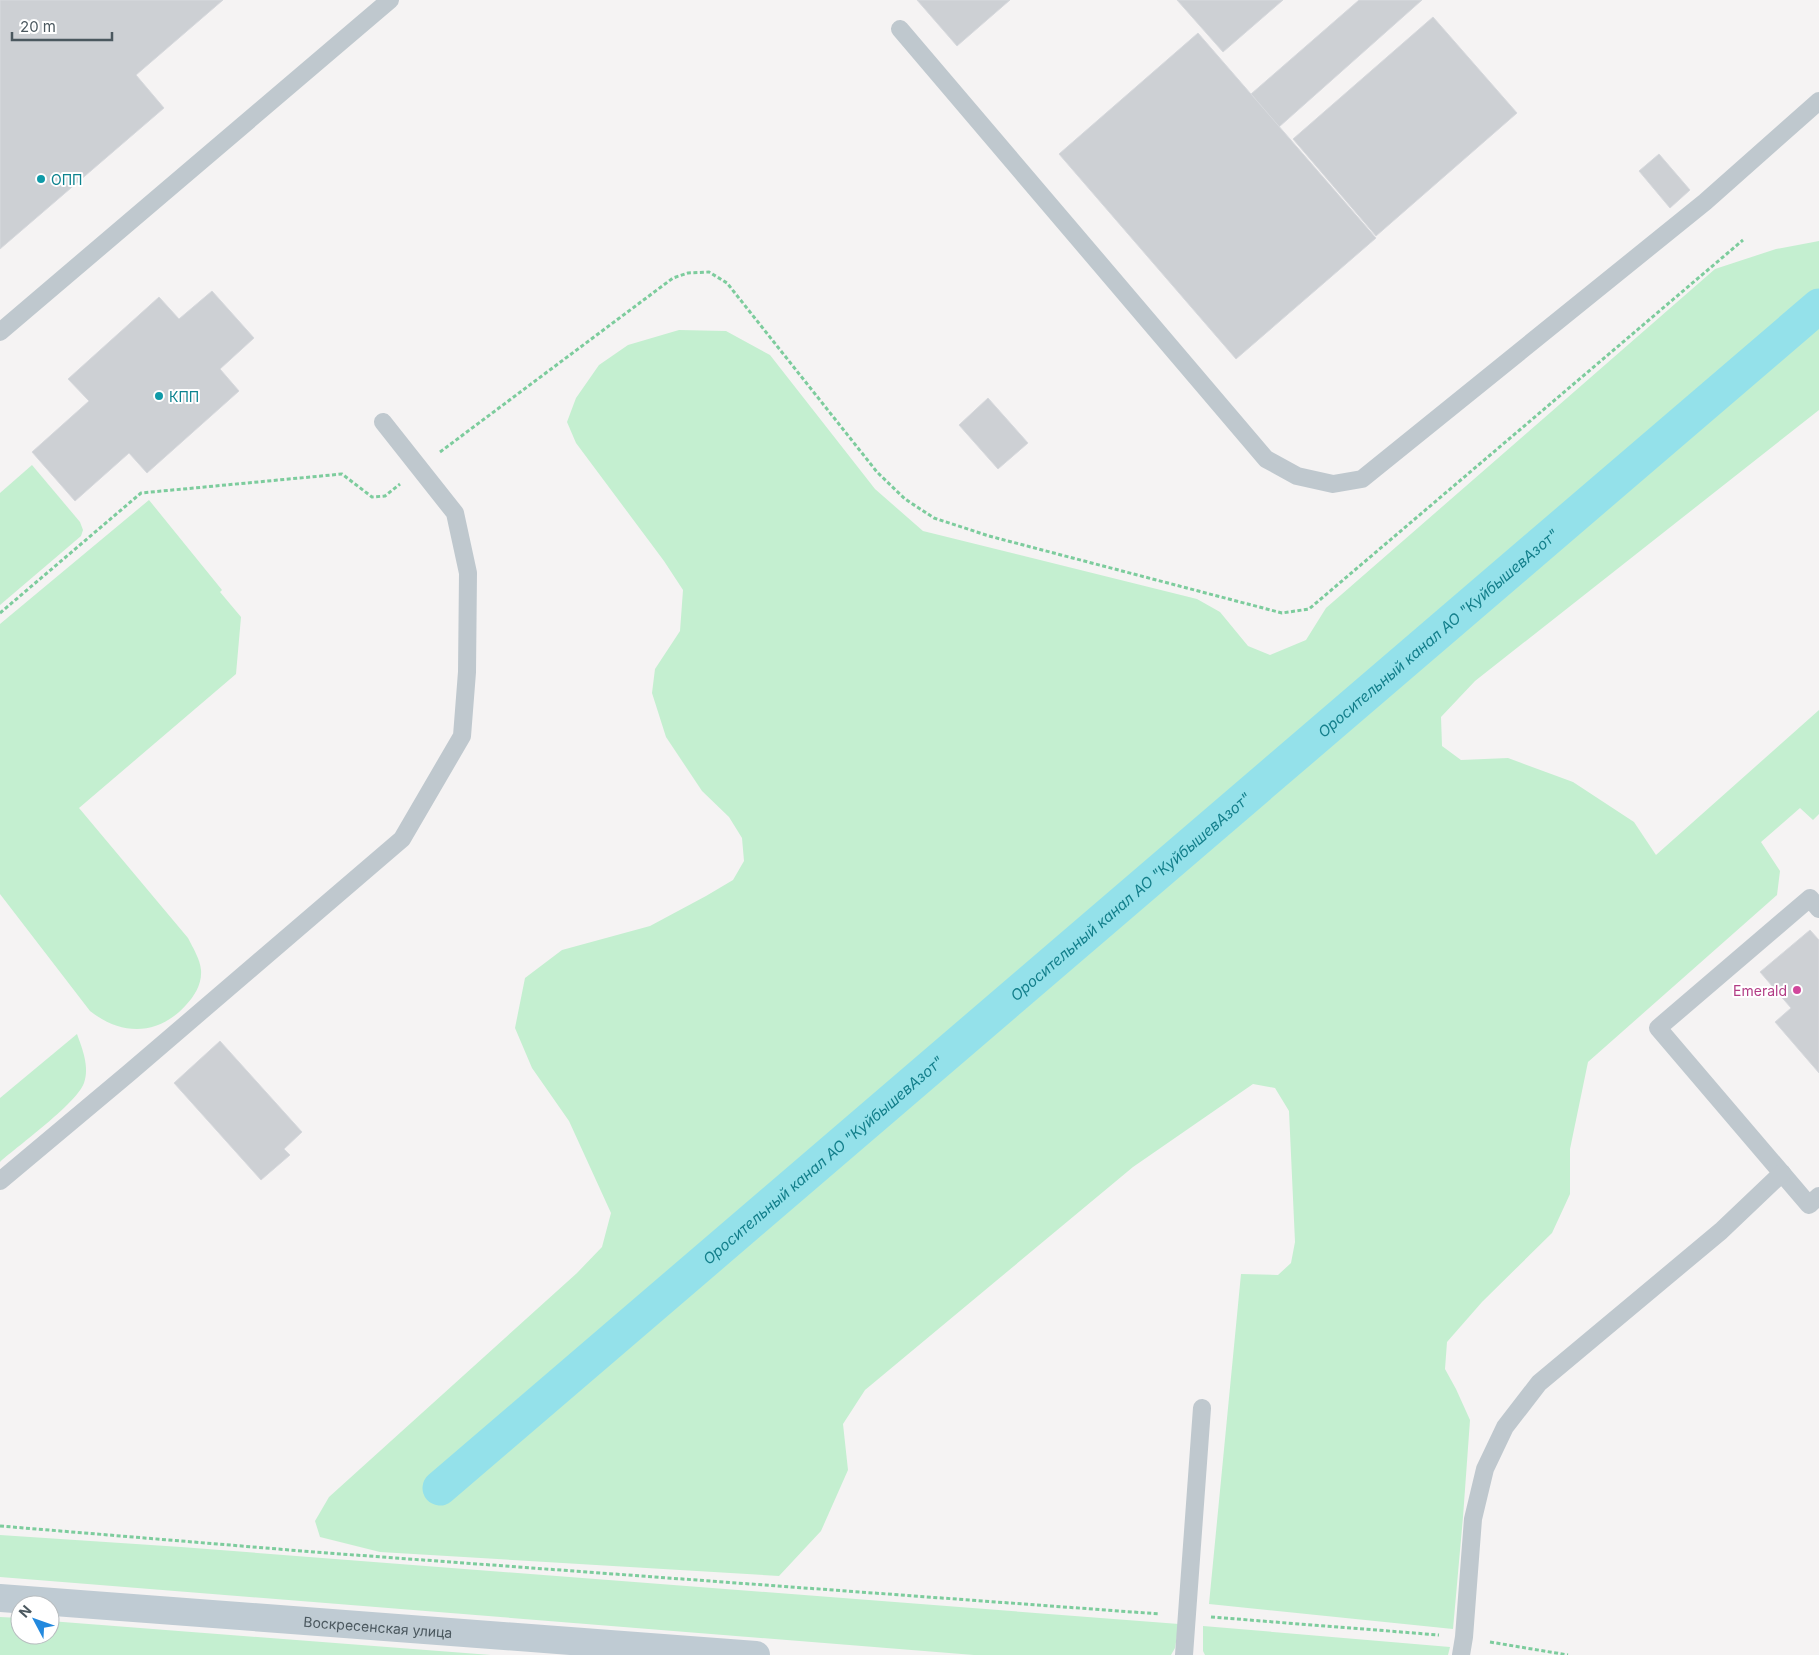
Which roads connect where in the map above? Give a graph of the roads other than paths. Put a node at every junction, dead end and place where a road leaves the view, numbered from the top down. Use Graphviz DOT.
graph roads {
  1 [pos="390,0"];
  2 [pos="900,29"];
  3 [pos="1819,101"];
  4 [pos="0,332"];
  5 [pos="383,422"];
  6 [pos="1819,909"];
  7 [pos="1782,1173"];
  8 [pos="0,1182"];
  9 [pos="1819,1196"];
  10 [pos="1202,1408"];
  11 [pos="0,1598"];
  12 [pos="756,1655"];
  13 [pos="1184,1655"];
  14 [pos="1461,1655"];
  1 -- 4 [label="lane"];
  2 -- 3 [label="lane"];
  5 -- 8 [label="lane"];
  6 -- 7 [label="lane"];
  7 -- 9 [label="lane"];
  7 -- 14 [label="lane"];
  10 -- 13 [label="lane"];
  11 -- 12 [label="main road, Воскресенская улица"];
}
